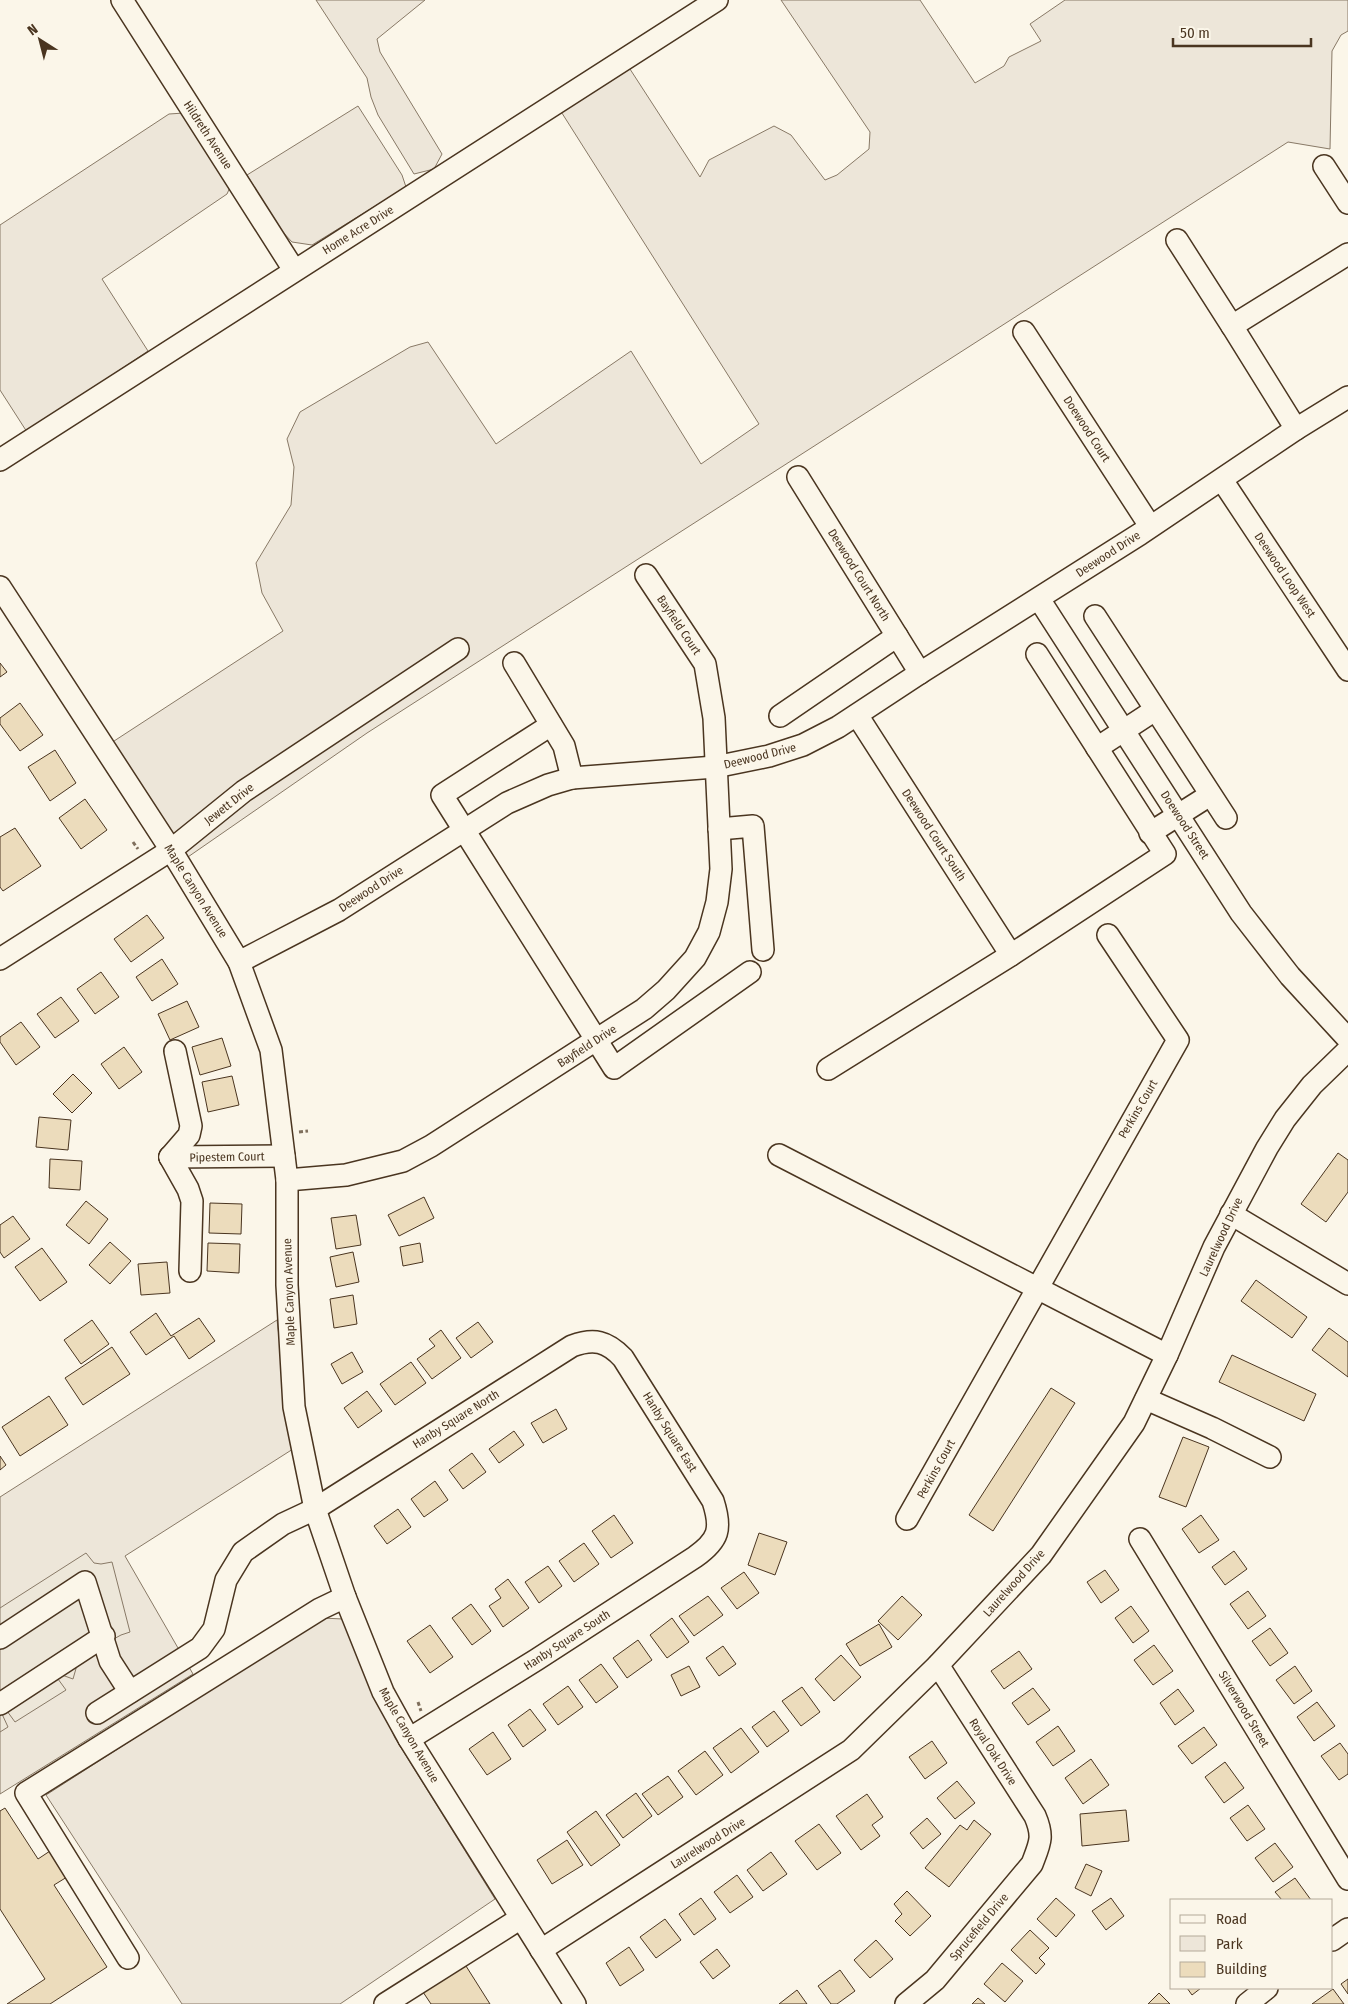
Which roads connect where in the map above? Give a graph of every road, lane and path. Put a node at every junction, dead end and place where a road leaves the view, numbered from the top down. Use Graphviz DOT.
graph roads {
  1 [pos="122,0"];
  2 [pos="717,0"];
  3 [pos="1324,166"];
  4 [pos="1348,203"];
  5 [pos="1177,240"];
  6 [pos="1348,254"];
  7 [pos="294,270"];
  8 [pos="1232,326"];
  9 [pos="1024,332"];
  10 [pos="1348,397"];
  11 [pos="1296,429"];
  12 [pos="0,460"];
  13 [pos="798,477"];
  14 [pos="1222,480"];
  15 [pos="1150,526"];
  16 [pos="646,575"];
  17 [pos="0,587"];
  18 [pos="1039,598"];
  19 [pos="1095,616"];
  20 [pos="897,636"];
  21 [pos="458,649"];
  22 [pos="1037,654"];
  23 [pos="514,663"];
  24 [pos="1348,670"];
  25 [pos="920,672"];
  26 [pos="1155,710"];
  27 [pos="780,716"];
  28 [pos="857,716"];
  29 [pos="551,725"];
  30 [pos="1124,731"];
  31 [pos="1097,748"];
  32 [pos="715,767"];
  33 [pos="572,778"];
  34 [pos="1210,794"];
  35 [pos="1178,815"];
  36 [pos="1226,818"];
  37 [pos="719,829"];
  38 [pos="464,830"];
  39 [pos="1150,832"];
  40 [pos="133,842"];
  41 [pos="138,848"];
  42 [pos="171,850"];
  43 [pos="1108,935"];
  44 [pos="763,950"];
  45 [pos="1011,955"];
  46 [pos="0,959"];
  47 [pos="239,962"];
  48 [pos="750,972"];
  49 [pos="1348,1039"];
  50 [pos="597,1040"];
  51 [pos="1348,1050"];
  52 [pos="175,1051"];
  53 [pos="828,1069"];
  54 [pos="779,1155"];
  55 [pos="284,1156"];
  56 [pos="170,1157"];
  57 [pos="287,1180"];
  58 [pos="1231,1214"];
  59 [pos="190,1271"];
  60 [pos="1348,1284"];
  61 [pos="1037,1288"];
  62 [pos="602,1343"];
  63 [pos="1167,1355"];
  64 [pos="1146,1399"];
  65 [pos="1270,1456"];
  66 [pos="315,1510"];
  67 [pos="907,1519"];
  68 [pos="718,1532"];
  69 [pos="1140,1539"];
  70 [pos="345,1597"];
  71 [pos="104,1636"];
  72 [pos="0,1638"];
  73 [pos="938,1666"];
  74 [pos="130,1692"];
  75 [pos="0,1704"];
  76 [pos="97,1713"];
  77 [pos="409,1739"];
  78 [pos="1041,1840"];
  79 [pos="1348,1879"];
  80 [pos="521,1918"];
  81 [pos="1348,1929"];
  82 [pos="1333,1939"];
  83 [pos="541,1950"];
  84 [pos="128,1958"];
  85 [pos="1267,1989"];
  86 [pos="385,2004"];
  87 [pos="575,2004"];
  88 [pos="906,2004"];
  89 [pos="1247,2004"];
  1 -- 7 [label="street, Hildreth Avenue"];
  2 -- 7 [label="street, Home Acre Drive"];
  3 -- 4 [label="street"];
  5 -- 8 [label="street"];
  6 -- 8 [label="street"];
  7 -- 12 [label="street, Home Acre Drive"];
  8 -- 11 [label="street"];
  9 -- 15 [label="street, Doewood Court"];
  10 -- 11 [label="street, Deewood Drive"];
  11 -- 14 [label="street, Deewood Drive"];
  13 -- 20 [label="street, Deewood Court North"];
  14 -- 15 [label="street, Deewood Drive"];
  14 -- 24 [label="street, Deewood Loop West"];
  15 -- 18 [label="street, Deewood Drive"];
  16 -- 32 [label="street, Bayfield Court"];
  17 -- 42 [label="street, Maple Canyon Avenue"];
  18 -- 25 [label="street, Deewood Drive"];
  18 -- 30 [label="street, Doewood Street"];
  19 -- 26 [label="street"];
  20 -- 25 [label="street, Deewood Court North"];
  20 -- 27 [label="street"];
  21 -- 42 [label="street, Jewett Drive"];
  22 -- 31 [label="street"];
  23 -- 29 [label="street"];
  25 -- 28 [label="street, Deewood Drive"];
  26 -- 30 [label="street"];
  26 -- 34 [label="street"];
  28 -- 32 [label="street, Deewood Drive"];
  28 -- 45 [label="street, Deewood Court South"];
  29 -- 33 [label="street"];
  29 -- 38 [label="street"];
  30 -- 31 [label="street"];
  30 -- 35 [label="street, Doewood Street"];
  31 -- 39 [label="street"];
  32 -- 33 [label="street, Deewood Drive"];
  32 -- 37 [label="street, Bayfield Drive"];
  33 -- 38 [label="street, Deewood Drive"];
  34 -- 35 [label="street"];
  34 -- 36 [label="street"];
  35 -- 39 [label="street"];
  35 -- 49 [label="street, Doewood Street"];
  37 -- 44 [label="street"];
  37 -- 50 [label="street, Bayfield Drive"];
  38 -- 47 [label="street, Deewood Drive"];
  38 -- 50 [label="street"];
  39 -- 45 [label="street"];
  40 -- 41 [label="path"];
  42 -- 46 [label="street, Jewett Drive"];
  42 -- 47 [label="street, Maple Canyon Avenue"];
  43 -- 61 [label="street, Perkins Court"];
  45 -- 53 [label="street"];
  47 -- 55 [label="street, Maple Canyon Avenue"];
  48 -- 50 [label="street"];
  50 -- 57 [label="street, Bayfield Drive"];
  51 -- 58 [label="street, Laurelwood Drive"];
  52 -- 56 [label="street"];
  54 -- 61 [label="street"];
  55 -- 56 [label="street, Pipestem Court"];
  55 -- 57 [label="street, Maple Canyon Avenue"];
  56 -- 59 [label="street"];
  57 -- 66 [label="street, Maple Canyon Avenue"];
  58 -- 60 [label="street"];
  58 -- 63 [label="street, Laurelwood Drive"];
  61 -- 63 [label="street"];
  61 -- 67 [label="street, Perkins Court"];
  62 -- 66 [label="street, Hanby Square North"];
  62 -- 68 [label="street, Hanby Square East"];
  63 -- 64 [label="street, Laurelwood Drive"];
  64 -- 65 [label="street"];
  64 -- 73 [label="street, Laurelwood Drive"];
  66 -- 70 [label="street, Maple Canyon Avenue"];
  66 -- 74 [label="street, Hanby Square North"];
  68 -- 77 [label="street, Hanby Square South"];
  69 -- 79 [label="street, Silverwood Street"];
  70 -- 77 [label="street, Maple Canyon Avenue"];
  70 -- 84 [label="street"];
  71 -- 72 [label="street"];
  71 -- 74 [label="street"];
  71 -- 75 [label="street"];
  73 -- 78 [label="street, Royal Oak Drive"];
  73 -- 83 [label="street, Laurelwood Drive"];
  74 -- 76 [label="street, Hanby Square North"];
  77 -- 80 [label="street, Maple Canyon Avenue"];
  78 -- 88 [label="street, Sprucefield Drive"];
  80 -- 83 [label="street, Maple Canyon Avenue"];
  80 -- 86 [label="street"];
  81 -- 82 [label="street"];
  83 -- 87 [label="street, Maple Canyon Avenue"];
  85 -- 89 [label="street"];
}
